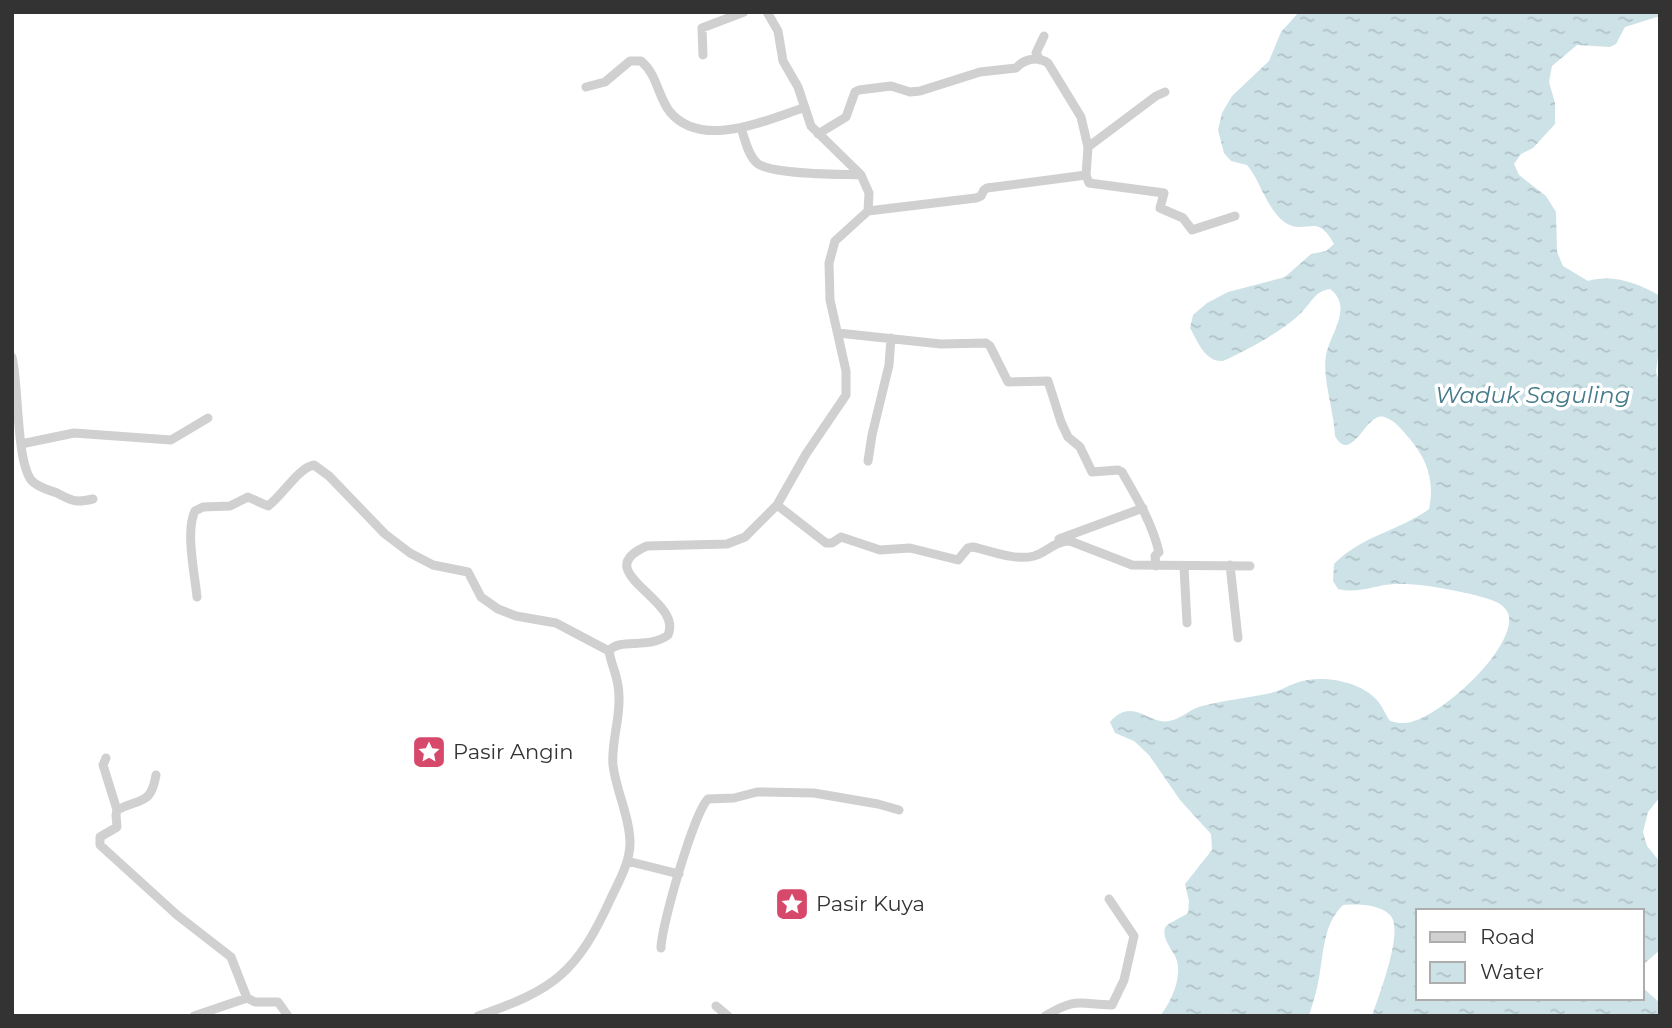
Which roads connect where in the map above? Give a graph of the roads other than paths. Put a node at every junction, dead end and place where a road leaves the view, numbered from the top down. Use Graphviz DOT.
graph roads {
  1 [pos="744,12"];
  2 [pos="767,12"];
  3 [pos="1044,36"];
  4 [pos="703,55"];
  5 [pos="1040,60"];
  6 [pos="586,87"];
  7 [pos="1166,92"];
  8 [pos="803,108"];
  9 [pos="741,128"];
  10 [pos="818,134"];
  11 [pos="1088,147"];
  12 [pos="861,175"];
  13 [pos="1086,175"];
  14 [pos="867,211"];
  15 [pos="1235,216"];
  16 [pos="838,333"];
  17 [pos="891,338"];
  18 [pos="12,357"];
  19 [pos="14,378"];
  20 [pos="208,418"];
  21 [pos="21,444"];
  22 [pos="868,461"];
  23 [pos="93,499"];
  24 [pos="777,505"];
  25 [pos="1143,508"];
  26 [pos="1056,544"];
  27 [pos="1230,565"];
  28 [pos="1156,566"];
  29 [pos="1250,566"];
  30 [pos="1184,567"];
  31 [pos="197,597"];
  32 [pos="1187,623"];
  33 [pos="1238,638"];
  34 [pos="608,651"];
  35 [pos="106,758"];
  36 [pos="156,775"];
  37 [pos="117,810"];
  38 [pos="899,810"];
  39 [pos="627,861"];
  40 [pos="679,874"];
  41 [pos="1109,899"];
  42 [pos="661,948"];
  43 [pos="247,998"];
  44 [pos="716,1006"];
  45 [pos="194,1016"];
  46 [pos="288,1016"];
  47 [pos="478,1016"];
  48 [pos="728,1016"];
  49 [pos="1045,1016"];
  1 -- 4 [label="street"];
  2 -- 8 [label="street"];
  3 -- 5 [label="street"];
  5 -- 10 [label="street"];
  5 -- 11 [label="street"];
  6 -- 9 [label="street"];
  7 -- 11 [label="street"];
  8 -- 9 [label="street"];
  8 -- 10 [label="street"];
  9 -- 12 [label="street"];
  10 -- 12 [label="street"];
  11 -- 13 [label="street"];
  12 -- 14 [label="street"];
  13 -- 14 [label="street"];
  13 -- 15 [label="street"];
  14 -- 16 [label="street"];
  16 -- 17 [label="street"];
  16 -- 24 [label="street"];
  17 -- 22 [label="street"];
  17 -- 25 [label="street"];
  18 -- 19 [label="street"];
  19 -- 21 [label="street"];
  20 -- 21 [label="street"];
  21 -- 23 [label="street"];
  24 -- 26 [label="street"];
  24 -- 34 [label="street"];
  25 -- 26 [label="street"];
  25 -- 28 [label="street"];
  26 -- 28 [label="street"];
  27 -- 29 [label="street"];
  27 -- 30 [label="street"];
  27 -- 33 [label="street"];
  28 -- 30 [label="street"];
  30 -- 32 [label="street"];
  31 -- 34 [label="street"];
  34 -- 39 [label="street"];
  35 -- 37 [label="street"];
  36 -- 37 [label="street"];
  37 -- 43 [label="street"];
  38 -- 40 [label="street"];
  39 -- 40 [label="street"];
  39 -- 47 [label="street"];
  40 -- 42 [label="street"];
  41 -- 49 [label="street"];
  43 -- 45 [label="street"];
  43 -- 46 [label="street"];
  44 -- 48 [label="street"];
}
